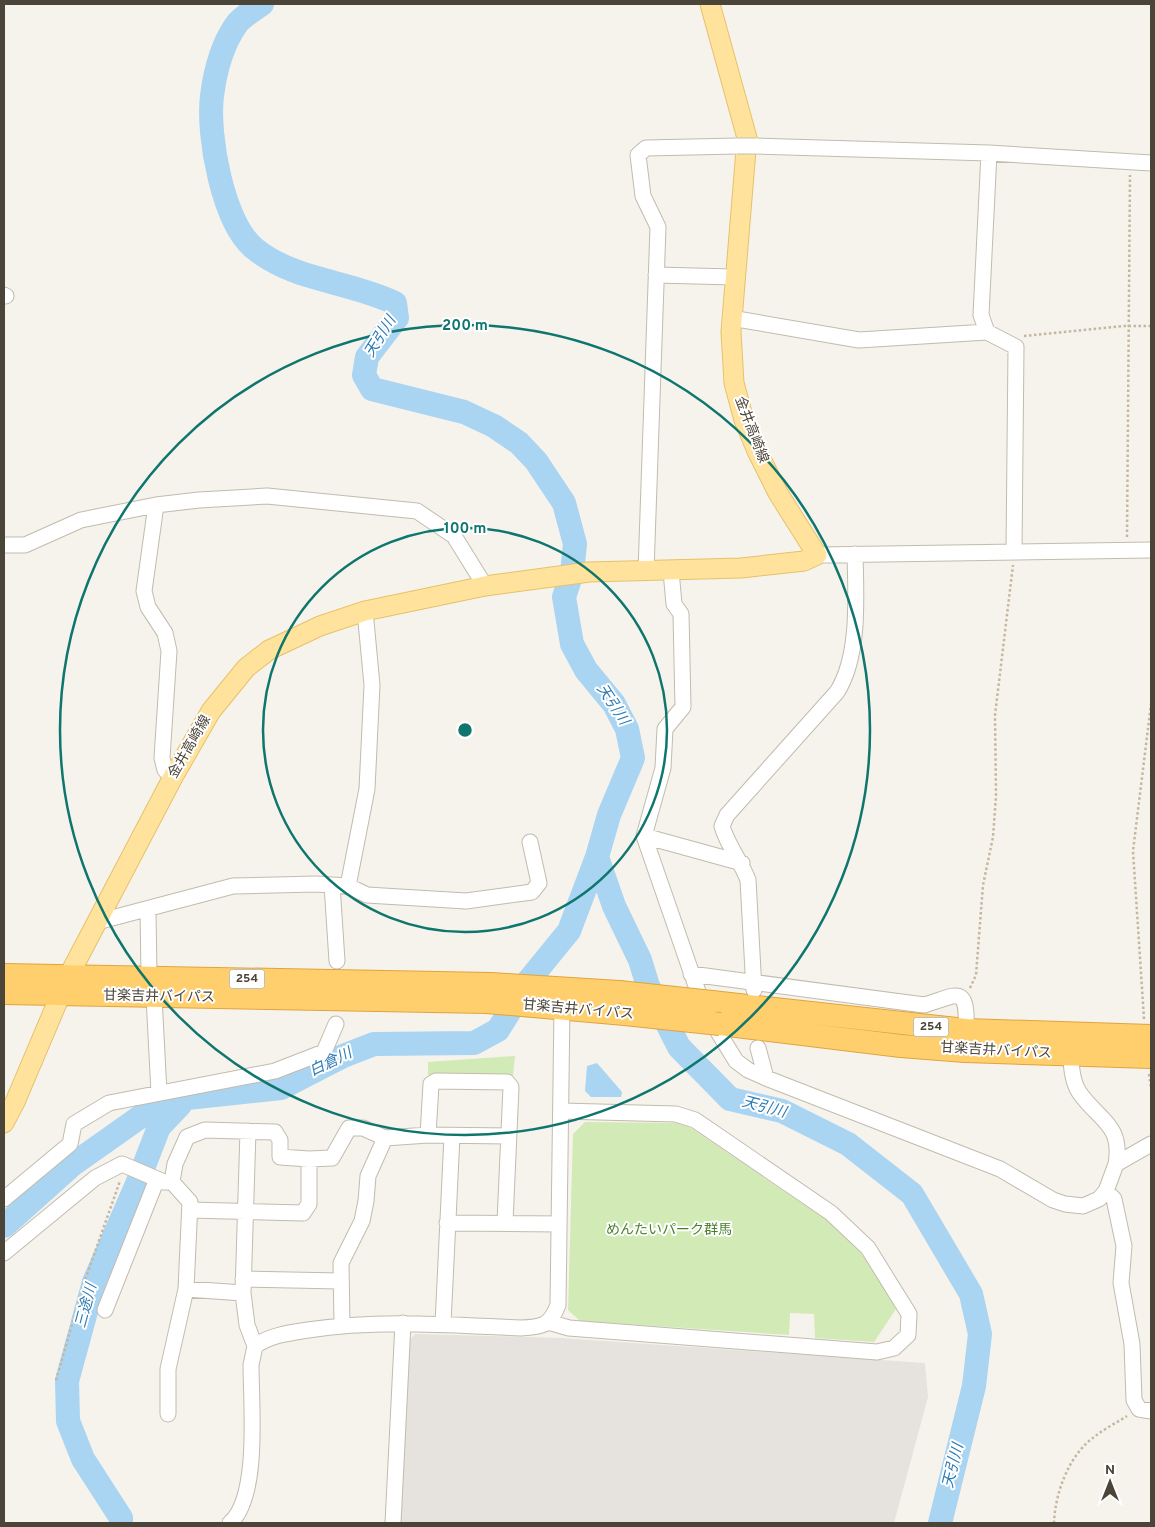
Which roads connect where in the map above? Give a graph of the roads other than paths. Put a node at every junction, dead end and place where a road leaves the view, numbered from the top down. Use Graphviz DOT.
graph roads {
  1 [pos="710,4"];
  2 [pos="989,154"];
  3 [pos="1151,163"];
  4 [pos="656,275"];
  5 [pos="734,277"];
  6 [pos="731,318"];
  7 [pos="987,332"];
  8 [pos="156,505"];
  9 [pos="4,545"];
  10 [pos="1151,550"];
  11 [pos="1014,552"];
  12 [pos="855,554"];
  13 [pos="817,555"];
  14 [pos="646,571"];
  15 [pos="670,571"];
  16 [pos="485,586"];
  17 [pos="366,611"];
  18 [pos="173,777"];
  19 [pos="644,836"];
  20 [pos="530,842"];
  21 [pos="742,864"];
  22 [pos="332,885"];
  23 [pos="348,886"];
  24 [pos="148,910"];
  25 [pos="97,922"];
  26 [pos="337,961"];
  27 [pos="691,974"];
  28 [pos="4,975"];
  29 [pos="64,986"];
  30 [pos="753,986"];
  31 [pos="151,987"];
  32 [pos="4,993"];
  33 [pos="542,996"];
  34 [pos="562,1007"];
  35 [pos="336,1024"];
  36 [pos="966,1030"];
  37 [pos="1149,1043"];
  38 [pos="758,1048"];
  39 [pos="1071,1054"];
  40 [pos="766,1078"];
  41 [pos="159,1093"];
  42 [pos="560,1111"];
  43 [pos="4,1123"];
  44 [pos="248,1132"];
  45 [pos="428,1135"];
  46 [pos="452,1136"];
  47 [pos="509,1136"];
  48 [pos="386,1138"];
  49 [pos="1151,1144"];
  50 [pos="309,1159"];
  51 [pos="1116,1164"];
  52 [pos="159,1179"];
  53 [pos="1106,1190"];
  54 [pos="4,1199"];
  55 [pos="190,1210"];
  56 [pos="245,1212"];
  57 [pos="505,1222"];
  58 [pos="447,1223"];
  59 [pos="559,1224"];
  60 [pos="4,1253"];
  61 [pos="340,1281"];
  62 [pos="243,1286"];
  63 [pos="186,1289"];
  64 [pos="105,1310"];
  65 [pos="548,1322"];
  66 [pos="404,1323"];
  67 [pos="442,1324"];
  68 [pos="342,1325"];
  69 [pos="255,1346"];
  70 [pos="1145,1410"];
  71 [pos="168,1414"];
  72 [pos="233,1522"];
  73 [pos="393,1523"];
  1 -- 5 [label="main road, 金井高崎線"];
  2 -- 3 [label="street"];
  2 -- 4 [label="street, bridge"];
  2 -- 7 [label="street"];
  4 -- 5 [label="street"];
  4 -- 14 [label="street"];
  5 -- 6 [label="main road, 金井高崎線"];
  6 -- 7 [label="street"];
  6 -- 13 [label="main road, 金井高崎線"];
  7 -- 11 [label="street"];
  8 -- 9 [label="street"];
  8 -- 16 [label="street"];
  8 -- 18 [label="street"];
  10 -- 11 [label="street"];
  11 -- 12 [label="street"];
  12 -- 13 [label="street"];
  12 -- 21 [label="street"];
  13 -- 15 [label="main road"];
  14 -- 15 [label="main road"];
  14 -- 16 [label="main road, 金井高崎線"];
  15 -- 19 [label="street"];
  16 -- 17 [label="main road, 金井高崎線"];
  17 -- 18 [label="main road, 金井高崎線"];
  17 -- 23 [label="street"];
  18 -- 25 [label="main road, 金井高崎線"];
  19 -- 21 [label="street"];
  19 -- 27 [label="street"];
  20 -- 23 [label="street"];
  21 -- 30 [label="street"];
  22 -- 23 [label="street"];
  22 -- 24 [label="street"];
  22 -- 26 [label="street"];
  24 -- 25 [label="street"];
  24 -- 31 [label="street"];
  25 -- 29 [label="main road, 金井高崎線"];
  27 -- 30 [label="street"];
  27 -- 40 [label="street"];
  28 -- 29 [label="highway, 甘楽吉井バイパス / 254"];
  29 -- 31 [label="highway, 甘楽吉井バイパス / 254"];
  29 -- 32 [label="highway, 甘楽吉井バイパス / 254"];
  29 -- 43 [label="main road, 金井高崎線"];
  30 -- 36 [label="street"];
  31 -- 33 [label="highway, 甘楽吉井バイパス / 254"];
  31 -- 41 [label="street"];
  33 -- 34 [label="highway, 甘楽吉井バイパス / 254"];
  33 -- 36 [label="highway, 甘楽吉井バイパス / 254, bridge"];
  34 -- 39 [label="highway, 甘楽吉井バイパス / 254, bridge"];
  34 -- 42 [label="street"];
  35 -- 41 [label="street"];
  36 -- 37 [label="highway, 甘楽吉井バイパス / 254"];
  37 -- 39 [label="highway, 甘楽吉井バイパス / 254"];
  38 -- 40 [label="street"];
  39 -- 51 [label="street"];
  40 -- 53 [label="street"];
  41 -- 54 [label="street"];
  42 -- 59 [label="street"];
  42 -- 65 [label="street"];
  44 -- 50 [label="street"];
  44 -- 52 [label="street"];
  44 -- 56 [label="street"];
  45 -- 46 [label="street"];
  45 -- 47 [label="street"];
  45 -- 48 [label="street"];
  46 -- 47 [label="street"];
  46 -- 58 [label="street"];
  47 -- 57 [label="street"];
  48 -- 50 [label="street"];
  48 -- 61 [label="street"];
  49 -- 51 [label="street"];
  50 -- 56 [label="street"];
  51 -- 53 [label="street"];
  52 -- 55 [label="street"];
  52 -- 60 [label="street"];
  52 -- 64 [label="street"];
  53 -- 70 [label="street"];
  55 -- 56 [label="street"];
  55 -- 63 [label="street"];
  56 -- 62 [label="street"];
  57 -- 58 [label="street"];
  57 -- 59 [label="street"];
  58 -- 67 [label="street"];
  59 -- 65 [label="street"];
  61 -- 62 [label="street"];
  61 -- 68 [label="street"];
  62 -- 63 [label="street"];
  62 -- 69 [label="street"];
  63 -- 71 [label="street"];
  65 -- 67 [label="street"];
  66 -- 67 [label="street"];
  66 -- 68 [label="street"];
  66 -- 73 [label="street"];
  68 -- 69 [label="street"];
  69 -- 72 [label="street"];
}
